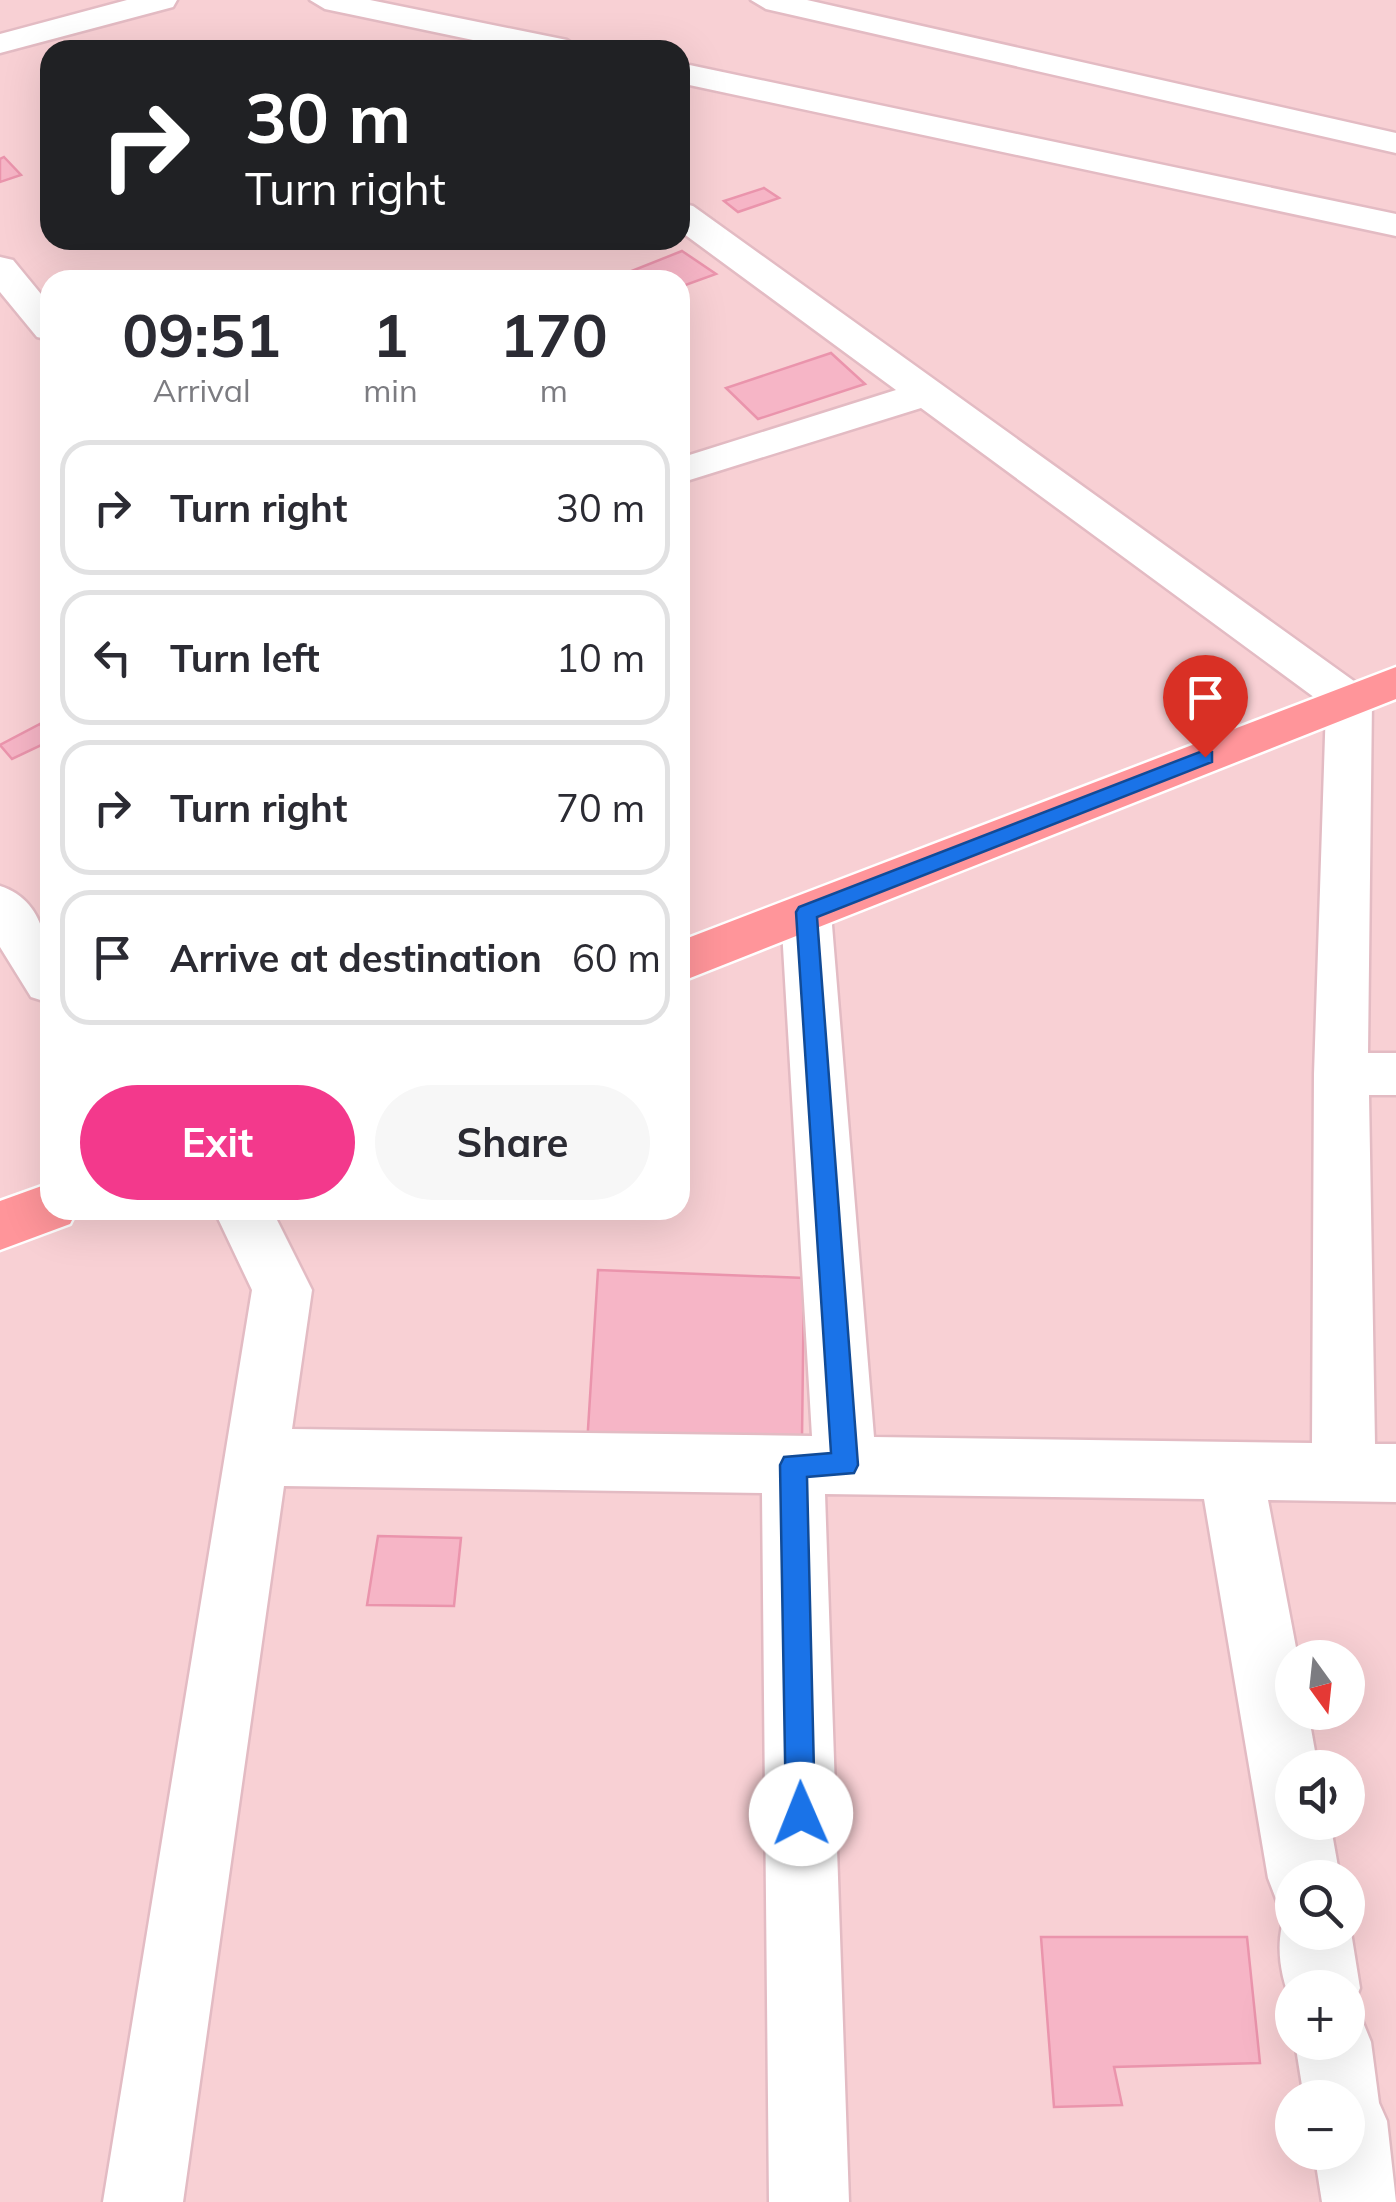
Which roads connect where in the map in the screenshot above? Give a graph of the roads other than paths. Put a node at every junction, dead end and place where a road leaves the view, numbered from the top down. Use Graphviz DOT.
graph roads {
  1 [pos="162,0"];
  2 [pos="325,0"];
  3 [pos="766,0"];
  4 [pos="424,9"];
  5 [pos="447,40"];
  6 [pos="532,40"];
  7 [pos="0,44"];
  8 [pos="690,75"];
  9 [pos="1396,143"];
  10 [pos="690,221"];
  11 [pos="1396,225"];
  12 [pos="0,268"];
  13 [pos="40,317"];
  14 [pos="926,393"];
  15 [pos="690,468"];
  16 [pos="1396,682"];
  17 [pos="1350,700"];
  18 [pos="0,906"];
  19 [pos="806,912"];
  20 [pos="690,958"];
  21 [pos="40,968"];
  22 [pos="1341,1074"];
  23 [pos="1396,1074"];
  24 [pos="40,1211"];
  25 [pos="248,1220"];
  26 [pos="0,1226"];
  27 [pos="257,1456"];
  28 [pos="819,1465"];
  29 [pos="1230,1468"];
  30 [pos="1370,1472"];
  31 [pos="1281,1750"];
  32 [pos="1356,2170"];
  33 [pos="143,2202"];
  34 [pos="809,2202"];
  35 [pos="1362,2202"];
  1 -- 7 [label="street"];
  2 -- 4 [label="street"];
  3 -- 9 [label="street"];
  4 -- 5 [label="street"];
  4 -- 6 [label="street"];
  8 -- 11 [label="street"];
  10 -- 14 [label="street"];
  12 -- 13 [label="street"];
  14 -- 15 [label="street"];
  14 -- 17 [label="street"];
  16 -- 17 [label="main road"];
  17 -- 19 [label="main road"];
  17 -- 22 [label="street"];
  18 -- 21 [label="street"];
  19 -- 20 [label="main road"];
  19 -- 28 [label="street"];
  22 -- 23 [label="street"];
  22 -- 30 [label="street"];
  24 -- 26 [label="main road"];
  25 -- 27 [label="street"];
  27 -- 28 [label="street"];
  27 -- 33 [label="street"];
  28 -- 29 [label="street"];
  28 -- 34 [label="street"];
  29 -- 30 [label="street"];
  29 -- 31 [label="street"];
  32 -- 35 [label="street"];
}
